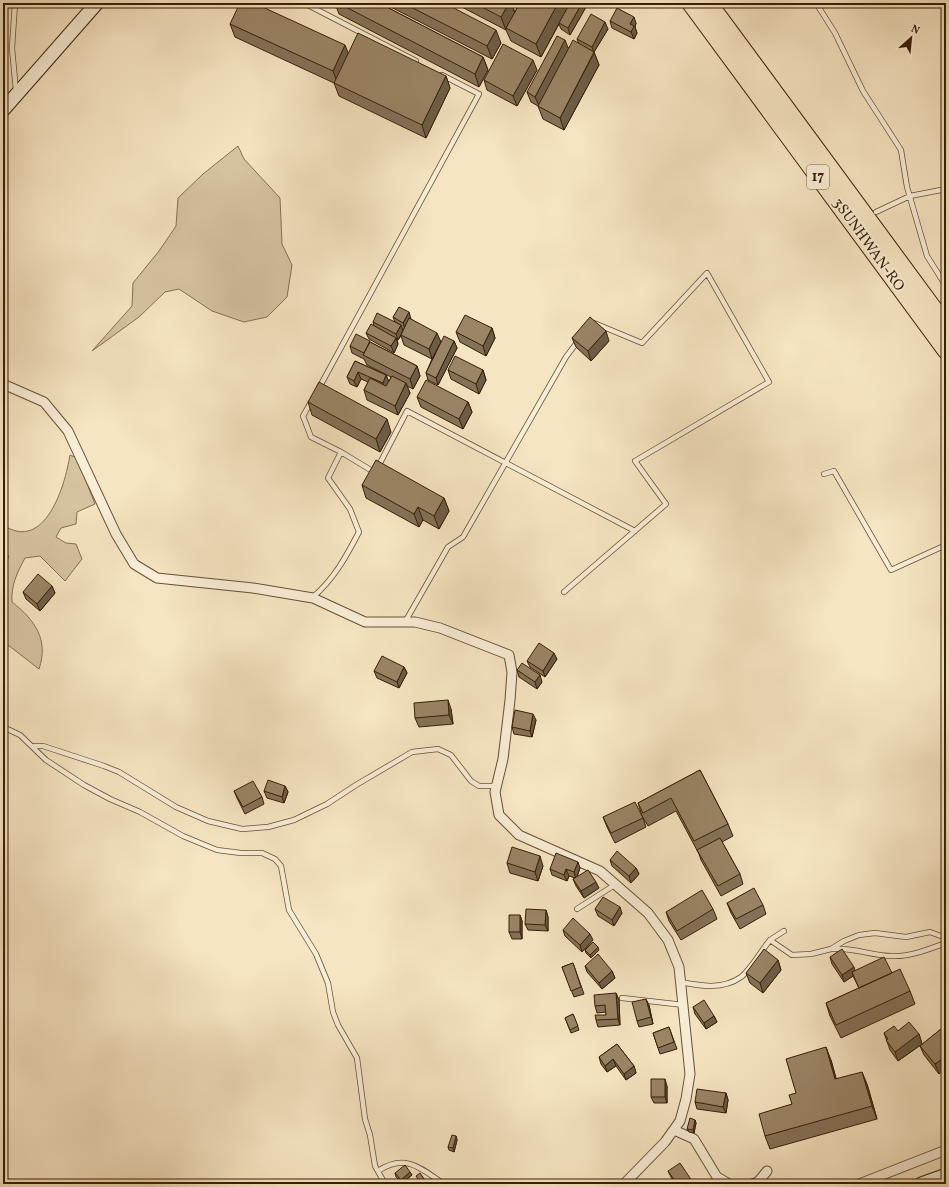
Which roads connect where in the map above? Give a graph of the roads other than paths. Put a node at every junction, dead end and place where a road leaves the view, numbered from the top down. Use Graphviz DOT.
graph roads {
  1 [pos="15,3"];
  2 [pos="97,3"];
  3 [pos="304,3"];
  4 [pos="690,3"];
  5 [pos="709,3"];
  6 [pos="816,3"];
  7 [pos="423,65"];
  8 [pos="437,72"];
  9 [pos="16,94"];
  10 [pos="3,110"];
  11 [pos="946,189"];
  12 [pos="910,196"];
  13 [pos="876,212"];
  14 [pos="946,274"];
  15 [pos="940,277"];
  16 [pos="946,286"];
  17 [pos="946,325"];
  18 [pos="588,328"];
  19 [pos="584,334"];
  20 [pos="946,351"];
  21 [pos="3,384"];
  22 [pos="341,452"];
  23 [pos="506,462"];
  24 [pos="824,474"];
  25 [pos="635,531"];
  26 [pos="946,545"];
  27 [pos="564,592"];
  28 [pos="313,598"];
  29 [pos="405,622"];
  30 [pos="3,727"];
  31 [pos="32,746"];
  32 [pos="497,786"];
  33 [pos="616,884"];
  34 [pos="577,909"];
  35 [pos="784,931"];
  36 [pos="946,938"];
  37 [pos="770,940"];
  38 [pos="946,943"];
  39 [pos="831,949"];
  40 [pos="681,982"];
  41 [pos="622,998"];
  42 [pos="684,1005"];
  43 [pos="674,1130"];
  44 [pos="946,1150"];
  45 [pos="378,1171"];
  46 [pos="767,1171"];
  47 [pos="946,1175"];
  48 [pos="385,1184"];
  49 [pos="444,1184"];
  50 [pos="624,1184"];
  51 [pos="729,1184"];
  52 [pos="752,1184"];
  53 [pos="859,1184"];
  54 [pos="921,1184"];
  1 -- 9 [label="lane"];
  2 -- 9 [label="street"];
  3 -- 7 [label="lane"];
  4 -- 20 [label="highway, 3SUNHWAN-RO / 17"];
  5 -- 17 [label="highway, 3SUNHWAN-RO / 17"];
  6 -- 12 [label="lane"];
  8 -- 22 [label="lane"];
  9 -- 10 [label="street"];
  11 -- 12 [label="lane"];
  12 -- 13 [label="lane"];
  12 -- 15 [label="lane"];
  14 -- 15 [label="lane"];
  15 -- 16 [label="lane"];
  18 -- 25 [label="lane"];
  19 -- 23 [label="lane"];
  21 -- 28 [label="street"];
  22 -- 23 [label="lane"];
  22 -- 28 [label="lane"];
  23 -- 25 [label="lane"];
  23 -- 29 [label="lane"];
  24 -- 26 [label="lane"];
  25 -- 27 [label="lane"];
  28 -- 29 [label="street"];
  29 -- 32 [label="street"];
  30 -- 31 [label="lane"];
  31 -- 32 [label="lane"];
  31 -- 45 [label="lane"];
  32 -- 33 [label="street"];
  33 -- 34 [label="lane"];
  33 -- 40 [label="street"];
  35 -- 37 [label="lane"];
  36 -- 39 [label="lane"];
  37 -- 39 [label="lane"];
  37 -- 40 [label="lane"];
  38 -- 39 [label="lane"];
  40 -- 42 [label="street"];
  41 -- 42 [label="lane"];
  42 -- 43 [label="street"];
  43 -- 50 [label="street"];
  43 -- 51 [label="street"];
  44 -- 53 [label="street"];
  45 -- 48 [label="lane"];
  45 -- 49 [label="lane"];
  46 -- 52 [label="street"];
  47 -- 54 [label="street"];
}
